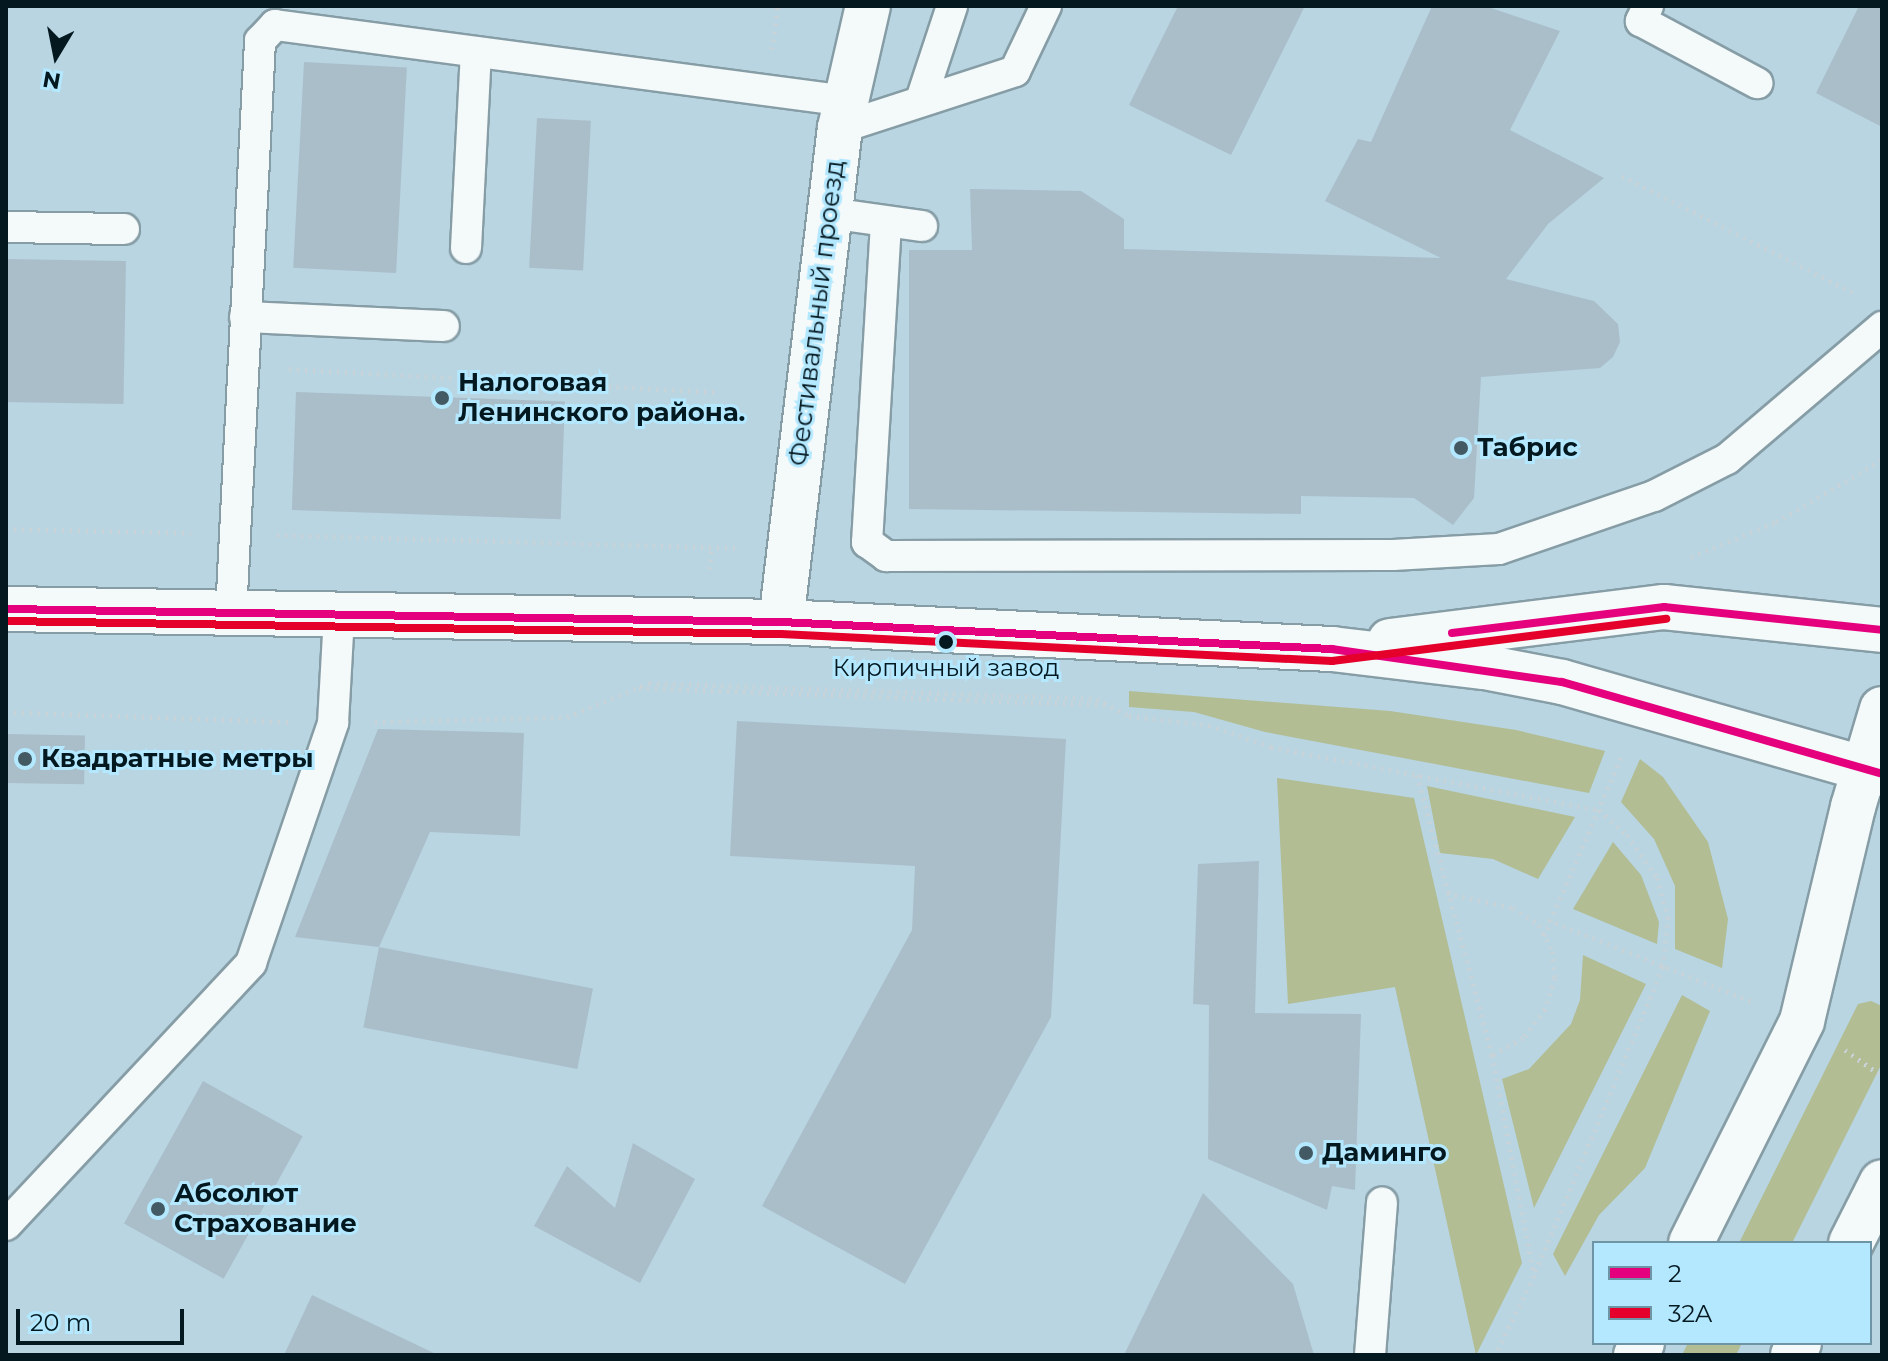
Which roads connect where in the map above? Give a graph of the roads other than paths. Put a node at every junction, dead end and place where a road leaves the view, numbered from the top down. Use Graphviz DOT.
graph roads {
  1 [pos="868,6"];
  2 [pos="952,6"];
  3 [pos="1046,6"];
  4 [pos="1648,6"];
  5 [pos="476,52"];
  6 [pos="1757,83"];
  7 [pos="921,100"];
  8 [pos="843,114"];
  9 [pos="829,213"];
  10 [pos="886,223"];
  11 [pos="922,226"];
  12 [pos="6,227"];
  13 [pos="124,229"];
  14 [pos="466,248"];
  15 [pos="245,317"];
  16 [pos="444,326"];
  17 [pos="1882,327"];
  18 [pos="6,609"];
  19 [pos="231,614"];
  20 [pos="339,617"];
  21 [pos="781,622"];
  22 [pos="1882,630"];
  23 [pos="1332,649"];
  24 [pos="1882,709"];
  25 [pos="1882,774"];
  26 [pos="1882,1182"];
  27 [pos="1382,1202"];
  28 [pos="6,1225"];
  29 [pos="1692,1241"];
  30 [pos="1852,1241"];
  31 [pos="1370,1355"];
  1 -- 8 [label="main road, Фестивальный проезд"];
  2 -- 7 [label="lane"];
  3 -- 7 [label="lane"];
  4 -- 6 [label="lane"];
  5 -- 8 [label="lane"];
  5 -- 14 [label="lane"];
  5 -- 15 [label="lane"];
  7 -- 8 [label="lane"];
  8 -- 9 [label="main road, Фестивальный проезд"];
  9 -- 10 [label="lane"];
  9 -- 21 [label="main road, Фестивальный проезд"];
  10 -- 11 [label="lane"];
  10 -- 17 [label="lane"];
  12 -- 13 [label="lane"];
  15 -- 16 [label="lane"];
  15 -- 19 [label="lane"];
  18 -- 19 [label="main road"];
  19 -- 20 [label="main road"];
  20 -- 21 [label="main road"];
  20 -- 28 [label="lane"];
  21 -- 23 [label="main road"];
  22 -- 23 [label="main road"];
  23 -- 25 [label="main road"];
  24 -- 29 [label="main road"];
  26 -- 30 [label="main road"];
  27 -- 31 [label="lane"];
}
